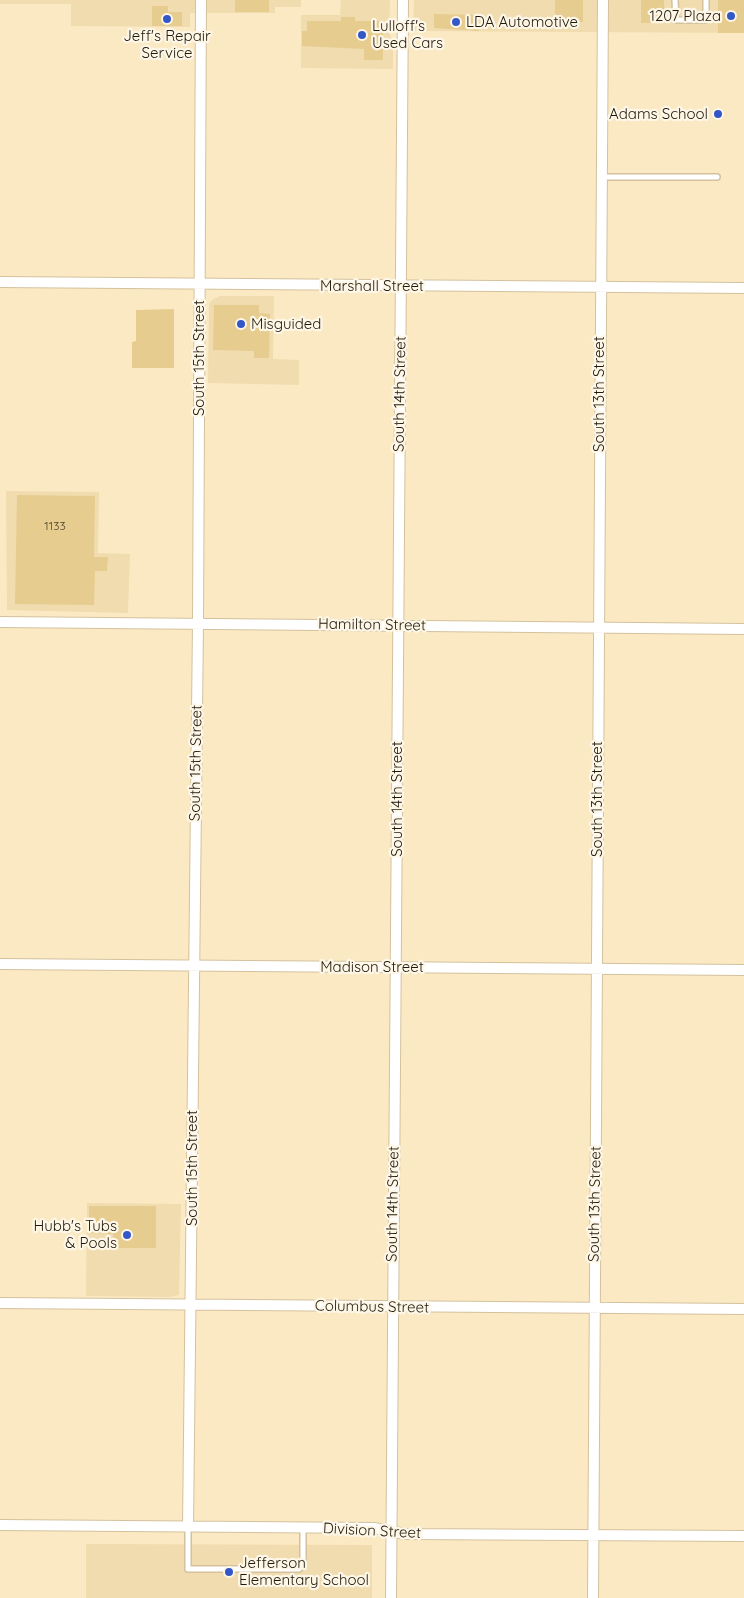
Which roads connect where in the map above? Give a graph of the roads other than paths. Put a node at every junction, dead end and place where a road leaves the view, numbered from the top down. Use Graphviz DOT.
graph roads {
  1 [pos="201,0"];
  2 [pos="403,0"];
  3 [pos="603,0"];
  4 [pos="675,0"];
  5 [pos="706,0"];
  6 [pos="601,177"];
  7 [pos="717,177"];
  8 [pos="0,282"];
  9 [pos="199,284"];
  10 [pos="401,287"];
  11 [pos="600,287"];
  12 [pos="744,288"];
  13 [pos="0,622"];
  14 [pos="198,623"];
  15 [pos="398,626"];
  16 [pos="598,627"];
  17 [pos="744,629"];
  18 [pos="0,964"];
  19 [pos="193,965"];
  20 [pos="396,967"];
  21 [pos="597,968"];
  22 [pos="744,970"];
  23 [pos="0,1303"];
  24 [pos="191,1305"];
  25 [pos="392,1307"];
  26 [pos="594,1308"];
  27 [pos="744,1309"];
  28 [pos="0,1525"];
  29 [pos="188,1526"];
  30 [pos="302,1528"];
  31 [pos="391,1532"];
  32 [pos="593,1536"];
  33 [pos="744,1536"];
  34 [pos="391,1598"];
  35 [pos="593,1598"];
  1 -- 9 [label="street, South 15th Street"];
  2 -- 10 [label="street, South 14th Street"];
  3 -- 6 [label="street, South 13th Street"];
  4 -- 5 [label="lane"];
  6 -- 7 [label="lane"];
  6 -- 11 [label="street, South 13th Street"];
  8 -- 9 [label="street, Marshall Street"];
  9 -- 10 [label="street, Marshall Street"];
  9 -- 14 [label="street, South 15th Street"];
  10 -- 11 [label="street, Marshall Street"];
  10 -- 15 [label="street, South 14th Street"];
  11 -- 12 [label="street, Marshall Street"];
  11 -- 16 [label="street, South 13th Street"];
  13 -- 14 [label="street, Hamilton Street"];
  14 -- 15 [label="street, Hamilton Street"];
  14 -- 19 [label="street, South 15th Street"];
  15 -- 16 [label="street, Hamilton Street"];
  15 -- 20 [label="street, South 14th Street"];
  16 -- 17 [label="street, Hamilton Street"];
  16 -- 21 [label="street, South 13th Street"];
  18 -- 19 [label="street, Madison Street"];
  19 -- 20 [label="street, Madison Street"];
  19 -- 24 [label="street, South 15th Street"];
  20 -- 21 [label="street, Madison Street"];
  20 -- 25 [label="street, South 14th Street"];
  21 -- 22 [label="street, Madison Street"];
  21 -- 26 [label="street, South 13th Street"];
  23 -- 24 [label="street, Columbus Street"];
  24 -- 25 [label="street, Columbus Street"];
  24 -- 29 [label="street, South 15th Street"];
  25 -- 26 [label="street, Columbus Street"];
  25 -- 31 [label="street, South 14th Street"];
  26 -- 27 [label="street, Columbus Street"];
  26 -- 32 [label="street, South 13th Street"];
  28 -- 29 [label="street, Division Street"];
  29 -- 30 [label="street, Division Street"];
  29 -- 30 [label="lane"];
  30 -- 31 [label="street, Division Street"];
  31 -- 32 [label="street, Division Street"];
  31 -- 34 [label="street, South 14th Street"];
  32 -- 33 [label="street, Division Street"];
  32 -- 35 [label="street, South 13th Street"];
}
